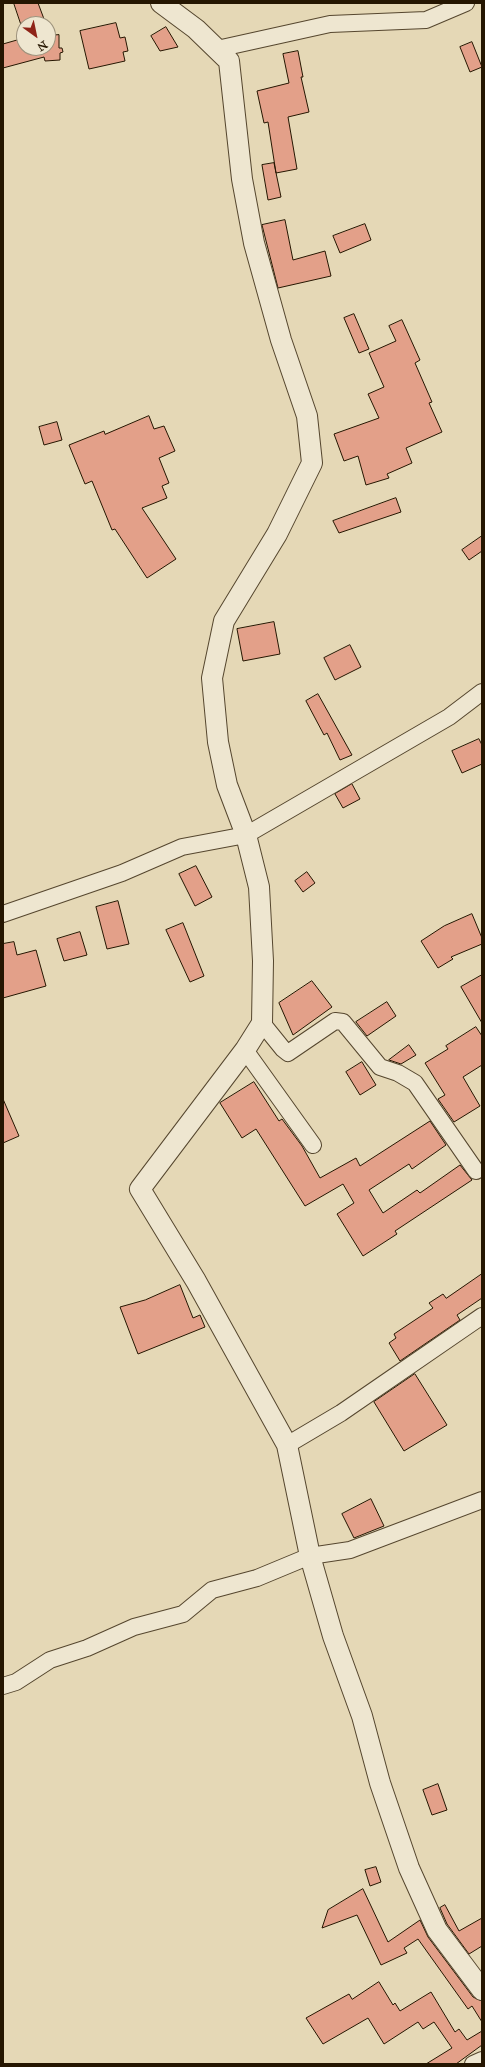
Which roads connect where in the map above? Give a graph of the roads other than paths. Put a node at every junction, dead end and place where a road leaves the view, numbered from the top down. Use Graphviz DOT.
graph roads {
  1 [pos="160,3"];
  2 [pos="466,3"];
  3 [pos="217,49"];
  4 [pos="482,692"];
  5 [pos="246,835"];
  6 [pos="3,914"];
  7 [pos="262,1023"];
  8 [pos="246,1050"];
  9 [pos="313,1145"];
  10 [pos="476,1170"];
  11 [pos="482,1316"];
  12 [pos="287,1445"];
  13 [pos="482,1500"];
  14 [pos="310,1556"];
  15 [pos="3,1686"];
  16 [pos="482,1990"];
  17 [pos="482,2060"];
  18 [pos="473,2064"];
  1 -- 3 [label="street"];
  2 -- 3 [label="street"];
  3 -- 5 [label="street"];
  4 -- 5 [label="street"];
  5 -- 6 [label="street"];
  5 -- 7 [label="street"];
  7 -- 8 [label="street"];
  7 -- 10 [label="street"];
  8 -- 9 [label="street"];
  8 -- 12 [label="street"];
  11 -- 12 [label="street"];
  12 -- 14 [label="street"];
  13 -- 14 [label="street"];
  14 -- 15 [label="street"];
  14 -- 16 [label="street"];
  17 -- 18 [label="street"];
}
